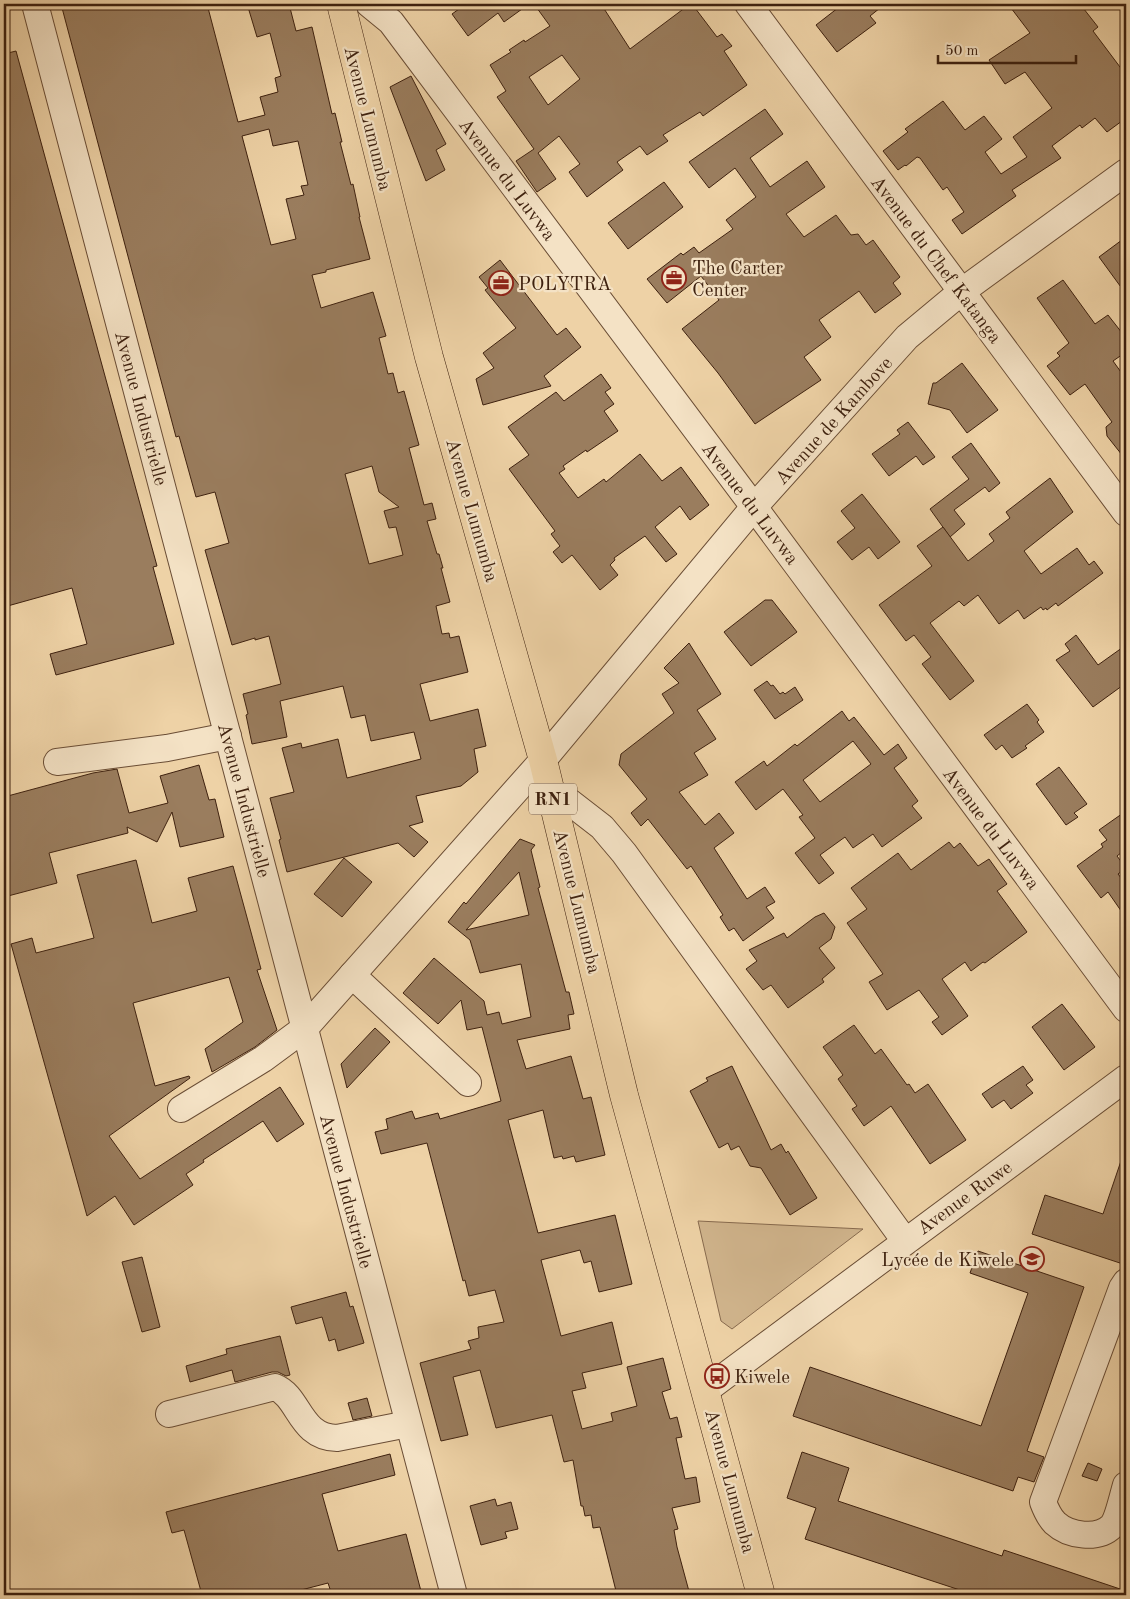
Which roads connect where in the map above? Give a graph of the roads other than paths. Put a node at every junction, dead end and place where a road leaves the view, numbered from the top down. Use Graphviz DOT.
graph roads {
  1 [pos="36,4"];
  2 [pos="341,4"];
  3 [pos="369,4"];
  4 [pos="748,4"];
  5 [pos="1126,172"];
  6 [pos="961,292"];
  7 [pos="754,507"];
  8 [pos="1126,513"];
  9 [pos="228,736"];
  10 [pos="543,760"];
  11 [pos="57,762"];
  12 [pos="551,792"];
  13 [pos="352,975"];
  14 [pos="1126,1009"];
  15 [pos="305,1028"];
  16 [pos="1126,1078"];
  17 [pos="468,1083"];
  18 [pos="181,1109"];
  19 [pos="905,1241"];
  20 [pos="1125,1286"];
  21 [pos="706,1390"];
  22 [pos="169,1414"];
  23 [pos="408,1424"];
  24 [pos="1126,1485"];
  25 [pos="454,1595"];
  26 [pos="761,1595"];
  1 -- 9 [label="street, Avenue Industrielle"];
  2 -- 10 [label="highway, Avenue Lumumba / RN1"];
  3 -- 7 [label="street, Avenue du Luvwa"];
  4 -- 6 [label="street, Avenue du Chef Katanga"];
  5 -- 6 [label="street, Avenue de Kambove"];
  6 -- 7 [label="street, Avenue de Kambove"];
  6 -- 8 [label="street, Avenue du Chef Katanga"];
  7 -- 10 [label="street, Avenue de Kambove"];
  7 -- 14 [label="street, Avenue du Luvwa"];
  9 -- 11 [label="street"];
  9 -- 15 [label="street, Avenue Industrielle"];
  10 -- 12 [label="highway, Avenue Lumumba / RN1"];
  10 -- 13 [label="street, Avenue de Kambove"];
  12 -- 19 [label="street"];
  12 -- 21 [label="highway, Avenue Lumumba / RN1"];
  13 -- 15 [label="street, Avenue de Kambove"];
  13 -- 17 [label="street"];
  15 -- 18 [label="street, Avenue de Kambove"];
  15 -- 23 [label="street, Avenue Industrielle"];
  16 -- 19 [label="street, Avenue Ruwe"];
  19 -- 21 [label="street, Avenue Ruwe"];
  20 -- 24 [label="street"];
  21 -- 26 [label="highway, Avenue Lumumba / RN1"];
  22 -- 23 [label="street"];
  23 -- 25 [label="street, Avenue Industrielle"];
}
